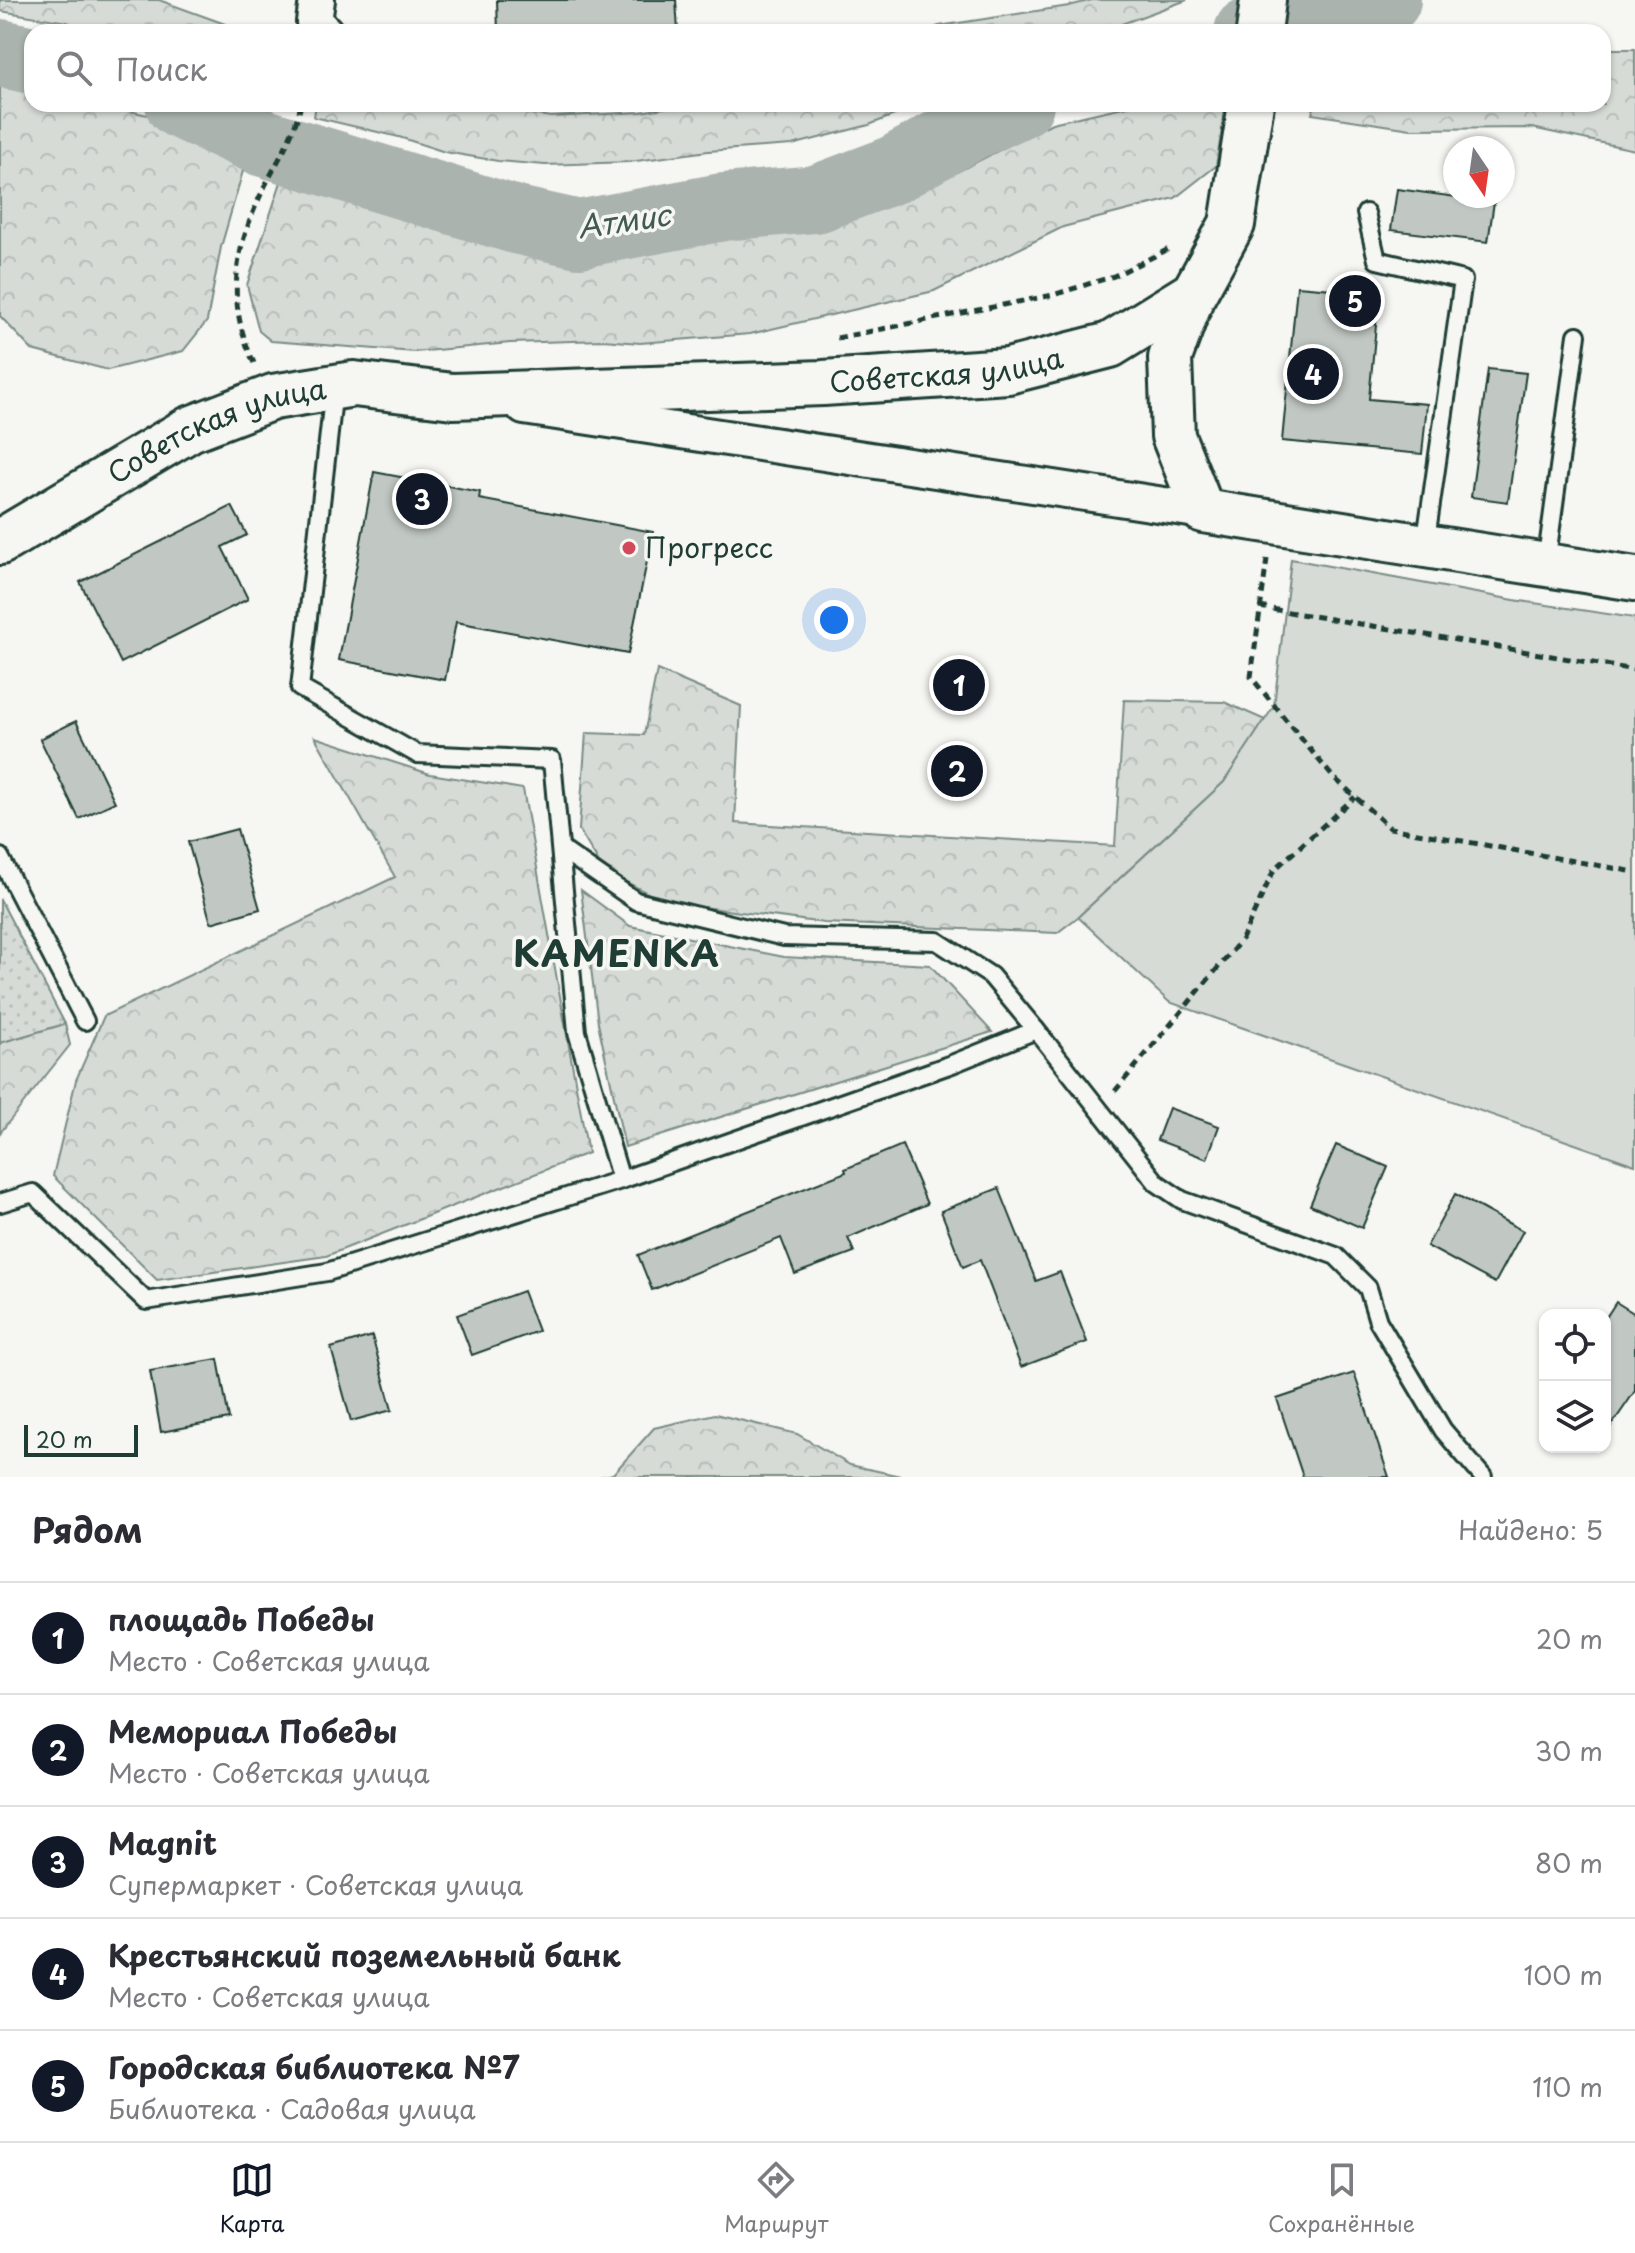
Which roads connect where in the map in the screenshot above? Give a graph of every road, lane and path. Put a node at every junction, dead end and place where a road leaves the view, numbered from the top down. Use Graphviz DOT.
graph roads {
  1 [pos="1263,0"];
  2 [pos="1260,24"];
  3 [pos="299,112"];
  4 [pos="1249,121"];
  5 [pos="1366,213"];
  6 [pos="1194,293"];
  7 [pos="1577,335"];
  8 [pos="334,388"];
  9 [pos="453,396"];
  10 [pos="273,397"];
  11 [pos="1203,511"];
  12 [pos="1274,523"];
  13 [pos="0,542"];
  14 [pos="1424,547"];
  15 [pos="1545,566"];
  16 [pos="1635,579"];
  17 [pos="1259,607"];
  18 [pos="1635,670"];
  19 [pos="1355,797"];
  20 [pos="561,849"];
  21 [pos="0,857"];
  22 [pos="1635,872"];
  23 [pos="85,1021"];
  24 [pos="1036,1030"];
  25 [pos="1099,1109"];
  26 [pos="621,1180"];
  27 [pos="0,1203"];
  28 [pos="1483,1477"];
  1 -- 2 [label="main road"];
  3 -- 10 [label="path"];
  4 -- 6 [label="main road"];
  5 -- 14 [label="lane"];
  6 -- 9 [label="main road, Советская улица"];
  6 -- 11 [label="street"];
  7 -- 15 [label="lane"];
  8 -- 9 [label="main road, Советская улица"];
  8 -- 10 [label="main road, Советская улица"];
  8 -- 20 [label="lane"];
  9 -- 11 [label="street, Советская улица"];
  10 -- 13 [label="main road, Советская улица"];
  11 -- 12 [label="street, Советская улица"];
  12 -- 14 [label="street, Советская улица"];
  12 -- 17 [label="path"];
  14 -- 15 [label="street, Советская улица"];
  15 -- 16 [label="street, Советская улица"];
  17 -- 18 [label="path"];
  17 -- 19 [label="path"];
  19 -- 22 [label="path"];
  19 -- 25 [label="path"];
  20 -- 24 [label="lane"];
  20 -- 26 [label="lane"];
  21 -- 23 [label="lane"];
  24 -- 25 [label="lane"];
  24 -- 26 [label="lane"];
  25 -- 28 [label="lane"];
  26 -- 27 [label="lane"];
}
